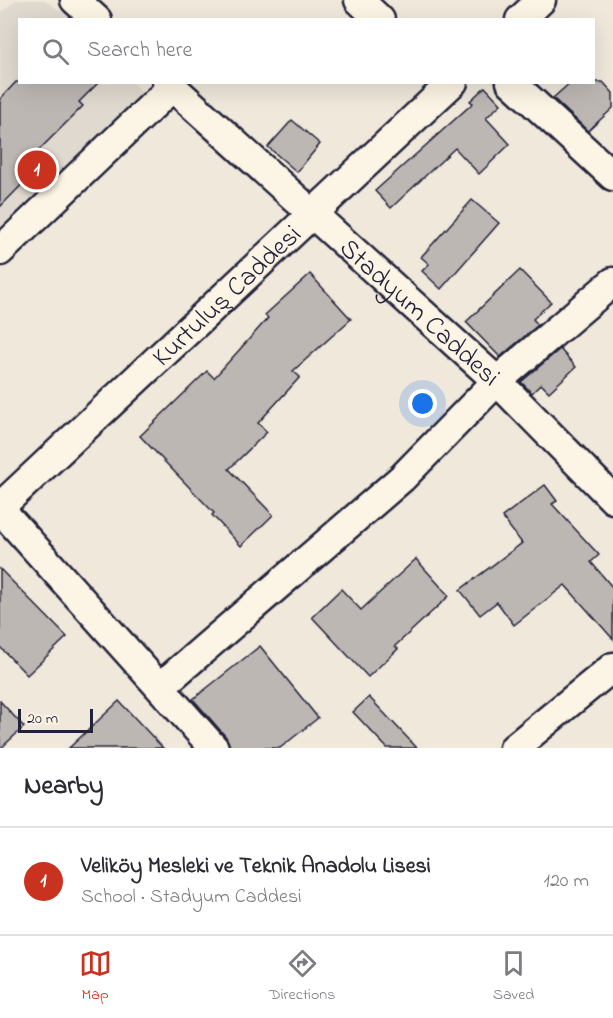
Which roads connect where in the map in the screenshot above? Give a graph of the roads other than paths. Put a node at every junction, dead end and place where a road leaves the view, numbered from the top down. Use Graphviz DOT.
graph roads {
  1 [pos="75,0"];
  2 [pos="359,0"];
  3 [pos="540,0"];
  4 [pos="95,18"];
  5 [pos="378,18"];
  6 [pos="522,18"];
  7 [pos="450,84"];
  8 [pos="513,84"];
  9 [pos="170,85"];
  10 [pos="613,176"];
  11 [pos="313,214"];
  12 [pos="0,251"];
  13 [pos="613,282"];
  14 [pos="497,381"];
  15 [pos="613,499"];
  16 [pos="0,508"];
  17 [pos="613,667"];
  18 [pos="159,687"];
  19 [pos="214,748"];
  20 [pos="514,748"];
  1 -- 4 [label="street"];
  2 -- 5 [label="street"];
  3 -- 6 [label="street"];
  7 -- 11 [label="street, Kurtuluş Caddesi"];
  8 -- 10 [label="street"];
  9 -- 11 [label="street, Stadyum Caddesi"];
  9 -- 12 [label="street"];
  11 -- 14 [label="street, Stadyum Caddesi"];
  11 -- 16 [label="street, Kurtuluş Caddesi"];
  13 -- 14 [label="street"];
  14 -- 15 [label="street, Stadyum Caddesi"];
  14 -- 18 [label="street"];
  16 -- 18 [label="street"];
  17 -- 20 [label="street"];
  18 -- 19 [label="street"];
}
